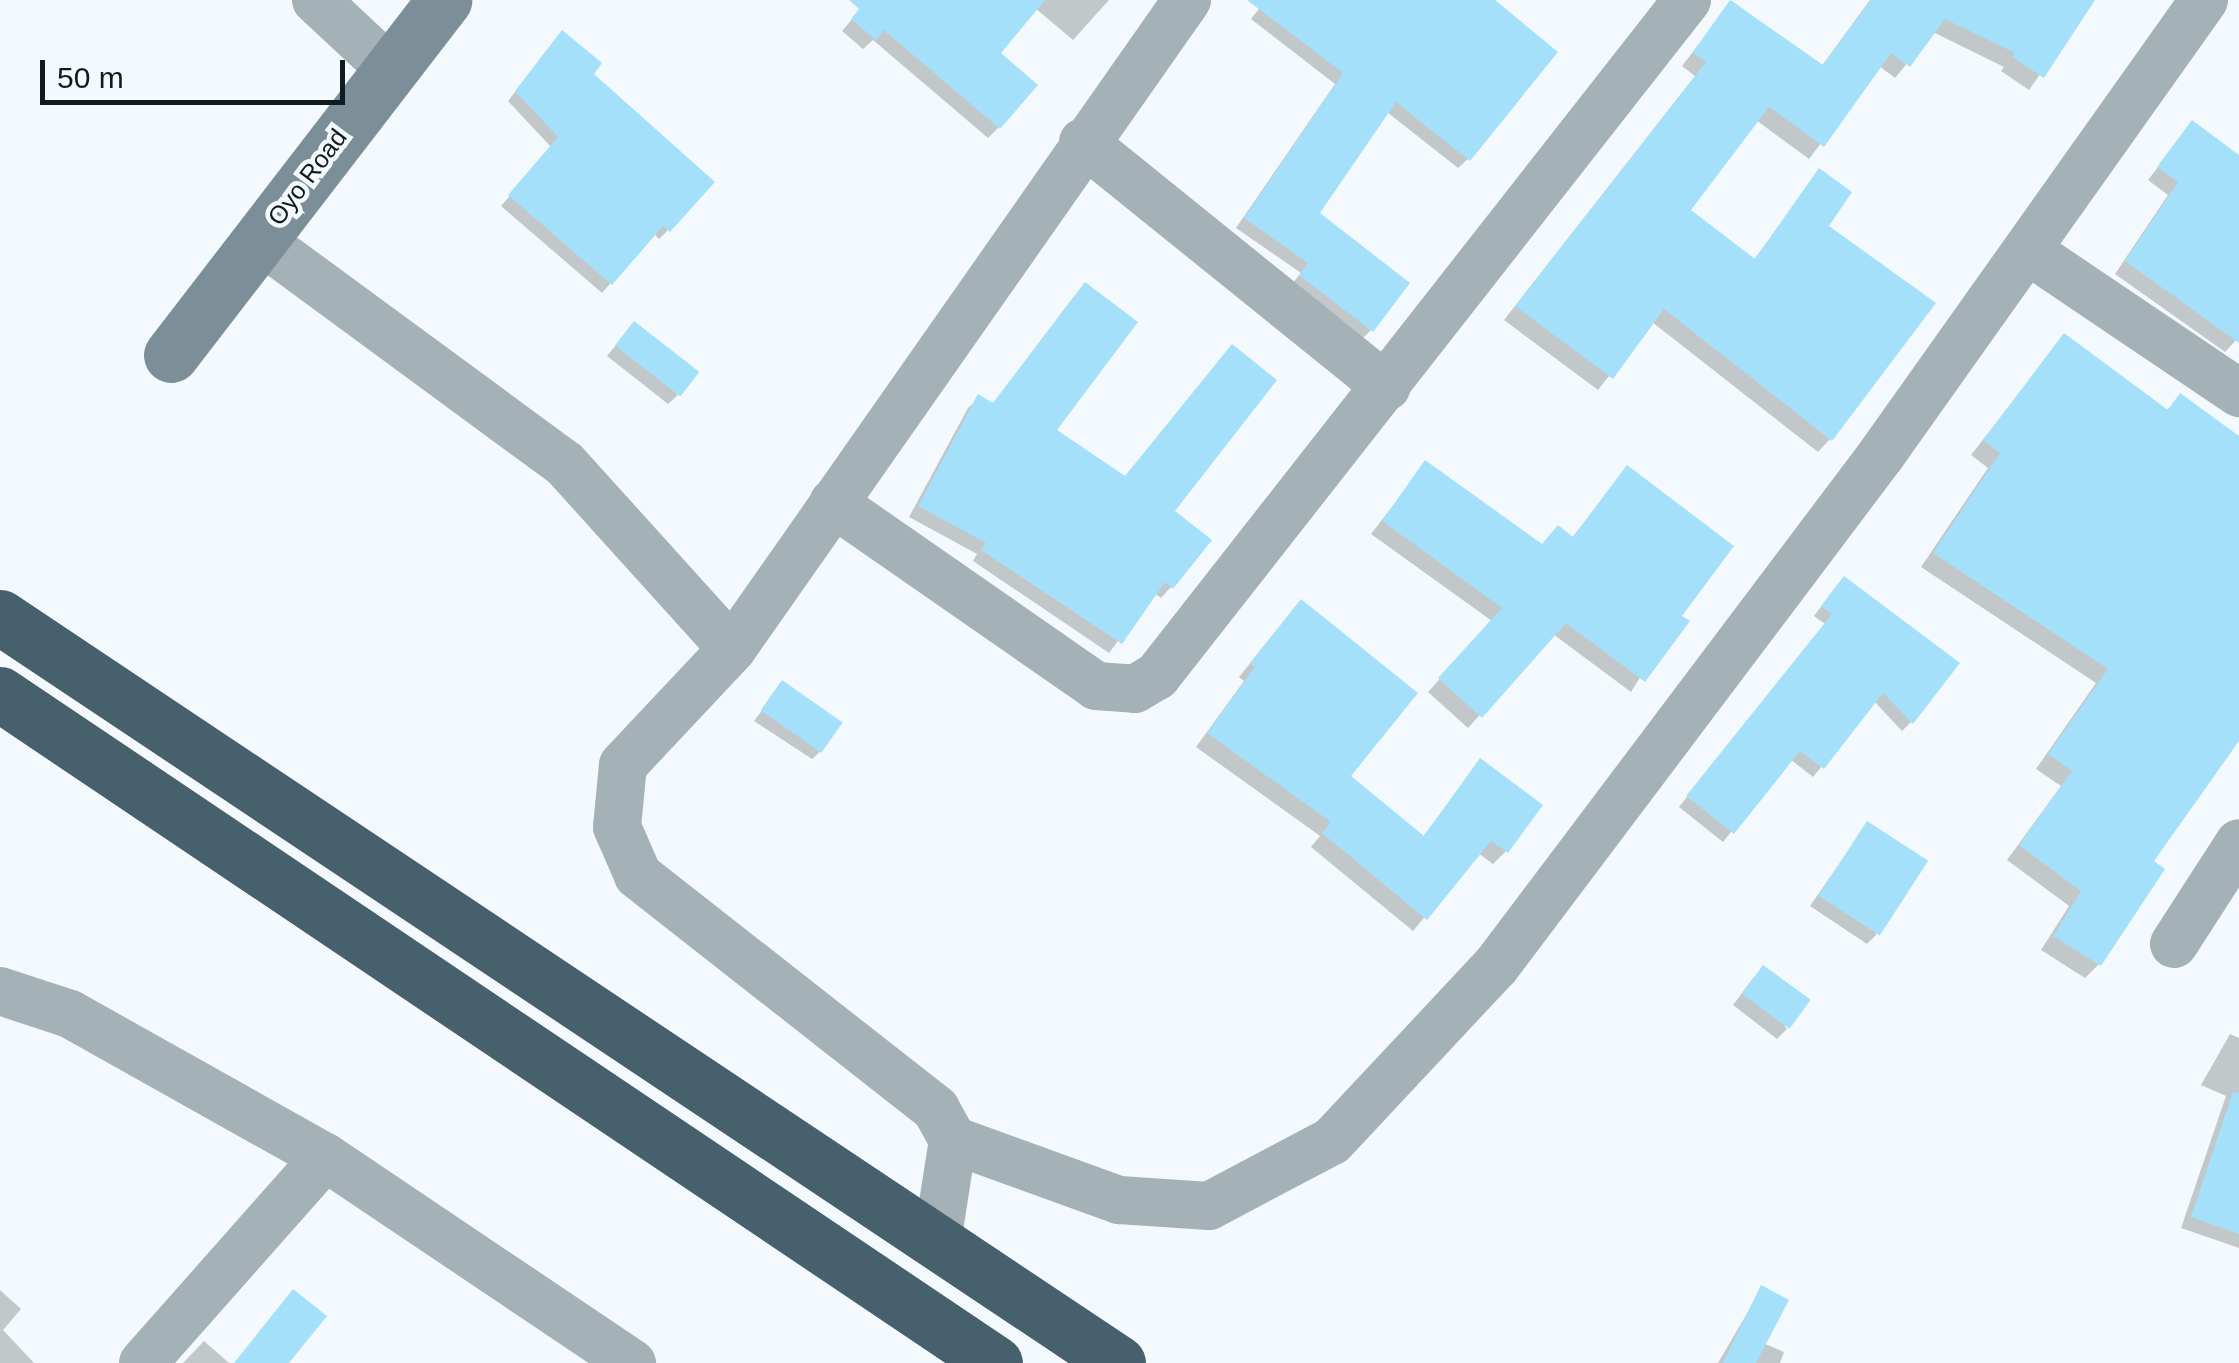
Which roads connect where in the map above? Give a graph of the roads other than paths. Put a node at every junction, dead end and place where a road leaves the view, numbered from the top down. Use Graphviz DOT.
graph roads {
  1 [pos="316,0"];
  2 [pos="444,0"];
  3 [pos="1187,0"];
  4 [pos="1687,0"];
  5 [pos="2204,0"];
  6 [pos="389,68"];
  7 [pos="1083,142"];
  8 [pos="260,240"];
  9 [pos="2026,250"];
  10 [pos="171,355"];
  11 [pos="1387,387"];
  12 [pos="2239,393"];
  13 [pos="833,503"];
  14 [pos="0,617"];
  15 [pos="732,649"];
  16 [pos="0,694"];
  17 [pos="2239,844"];
  18 [pos="2174,944"];
  19 [pos="0,992"];
  20 [pos="953,1140"];
  21 [pos="325,1157"];
  22 [pos="937,1242"];
  23 [pos="143,1363"];
  24 [pos="632,1363"];
  25 [pos="995,1363"];
  26 [pos="1118,1363"];
  1 -- 6 [label="street"];
  2 -- 6 [label="street, Oyo Road"];
  3 -- 7 [label="street"];
  4 -- 11 [label="street"];
  5 -- 9 [label="street"];
  6 -- 8 [label="street, Oyo Road"];
  7 -- 11 [label="street"];
  7 -- 13 [label="street"];
  8 -- 10 [label="street, Oyo Road"];
  8 -- 15 [label="street"];
  9 -- 12 [label="street"];
  9 -- 20 [label="street"];
  11 -- 13 [label="street"];
  13 -- 15 [label="street"];
  14 -- 22 [label="highway"];
  15 -- 20 [label="street"];
  16 -- 25 [label="highway"];
  17 -- 18 [label="street"];
  19 -- 21 [label="street"];
  20 -- 22 [label="street"];
  21 -- 23 [label="street"];
  21 -- 24 [label="street"];
  22 -- 26 [label="highway"];
}
